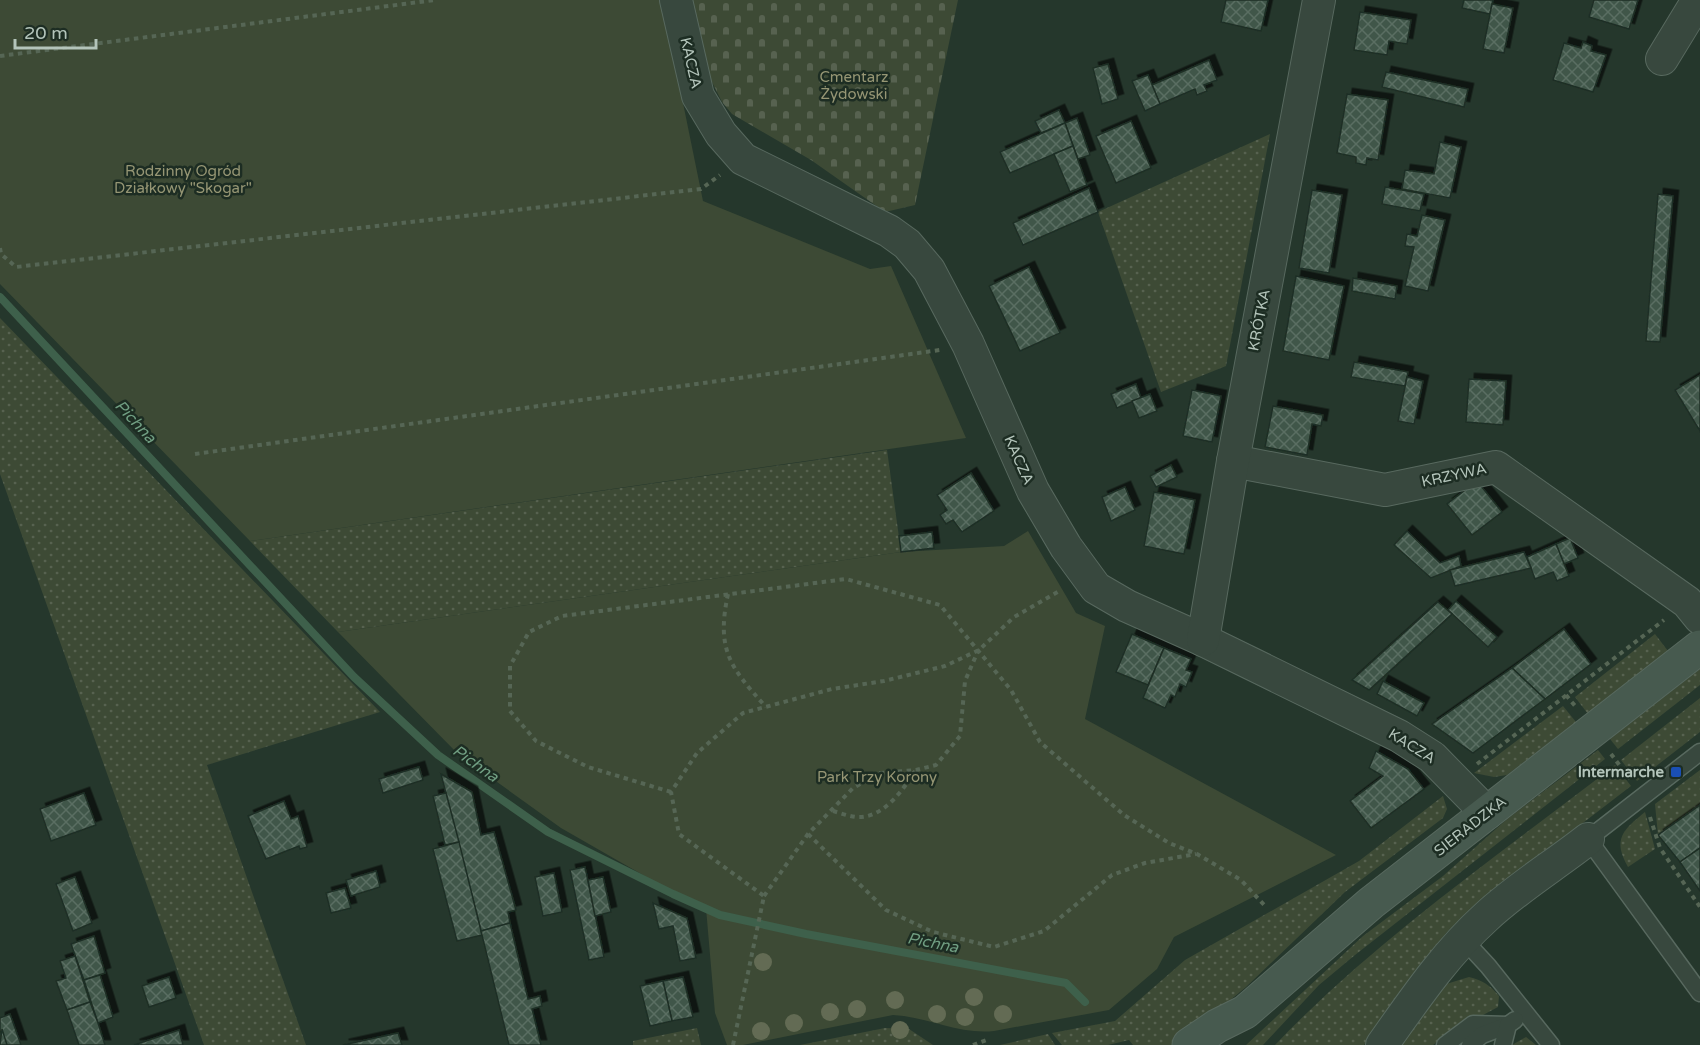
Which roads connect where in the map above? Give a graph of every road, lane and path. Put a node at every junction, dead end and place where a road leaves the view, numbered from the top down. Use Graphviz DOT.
graph roads {
  1 [pos="435,0"];
  2 [pos="676,0"];
  3 [pos="1319,0"];
  4 [pos="1698,0"];
  5 [pos="0,56"];
  6 [pos="1662,59"];
  7 [pos="701,189"];
  8 [pos="0,248"];
  9 [pos="929,352"];
  10 [pos="195,454"];
  11 [pos="1233,461"];
  12 [pos="1062,590"];
  13 [pos="728,594"];
  14 [pos="1694,610"];
  15 [pos="1203,640"];
  16 [pos="1700,647"];
  17 [pos="978,650"];
  18 [pos="766,707"];
  19 [pos="1700,752"];
  20 [pos="916,770"];
  21 [pos="1456,779"];
  22 [pos="672,792"];
  23 [pos="832,811"];
  24 [pos="1486,813"];
  25 [pos="808,834"];
  26 [pos="1588,839"];
  27 [pos="1197,854"];
  28 [pos="764,896"];
  29 [pos="1266,908"];
  30 [pos="1463,939"];
  31 [pos="1700,993"];
  32 [pos="1245,1012"];
  33 [pos="1525,1013"];
  34 [pos="1508,1025"];
  35 [pos="989,1039"];
  36 [pos="733,1045"];
  37 [pos="974,1045"];
  38 [pos="1189,1045"];
  39 [pos="1226,1045"];
  40 [pos="1382,1045"];
  41 [pos="1445,1045"];
  42 [pos="1470,1045"];
  43 [pos="1492,1045"];
  44 [pos="1503,1045"];
  45 [pos="1551,1045"];
  1 -- 5 [label="path"];
  2 -- 15 [label="street, KACZA"];
  3 -- 11 [label="street, KRÓTKA"];
  4 -- 6 [label="street"];
  7 -- 8 [label="path"];
  9 -- 10 [label="path"];
  11 -- 14 [label="street, KRZYWA"];
  11 -- 15 [label="street, KRÓTKA"];
  12 -- 17 [label="path"];
  13 -- 17 [label="path"];
  13 -- 18 [label="path"];
  13 -- 22 [label="path"];
  14 -- 21 [label="path"];
  15 -- 21 [label="street, KACZA"];
  16 -- 24 [label="main road, SIERADZKA"];
  17 -- 18 [label="path"];
  17 -- 20 [label="path"];
  17 -- 27 [label="path"];
  18 -- 22 [label="path"];
  19 -- 26 [label="lane"];
  20 -- 23 [label="path"];
  20 -- 23 [label="path"];
  21 -- 24 [label="street, KACZA"];
  22 -- 28 [label="path"];
  23 -- 25 [label="path"];
  24 -- 32 [label="main road, SIERADZKA"];
  25 -- 27 [label="path"];
  25 -- 28 [label="path"];
  26 -- 30 [label="street"];
  26 -- 31 [label="lane"];
  27 -- 29 [label="path"];
  28 -- 36 [label="path"];
  30 -- 33 [label="lane"];
  30 -- 40 [label="street"];
  32 -- 38 [label="main road, SIERADZKA"];
  32 -- 39 [label="main road, SIERADZKA"];
  33 -- 34 [label="lane"];
  33 -- 45 [label="lane"];
  34 -- 41 [label="lane"];
  34 -- 42 [label="lane"];
  34 -- 43 [label="lane"];
  34 -- 44 [label="lane"];
  35 -- 37 [label="path"];
}
